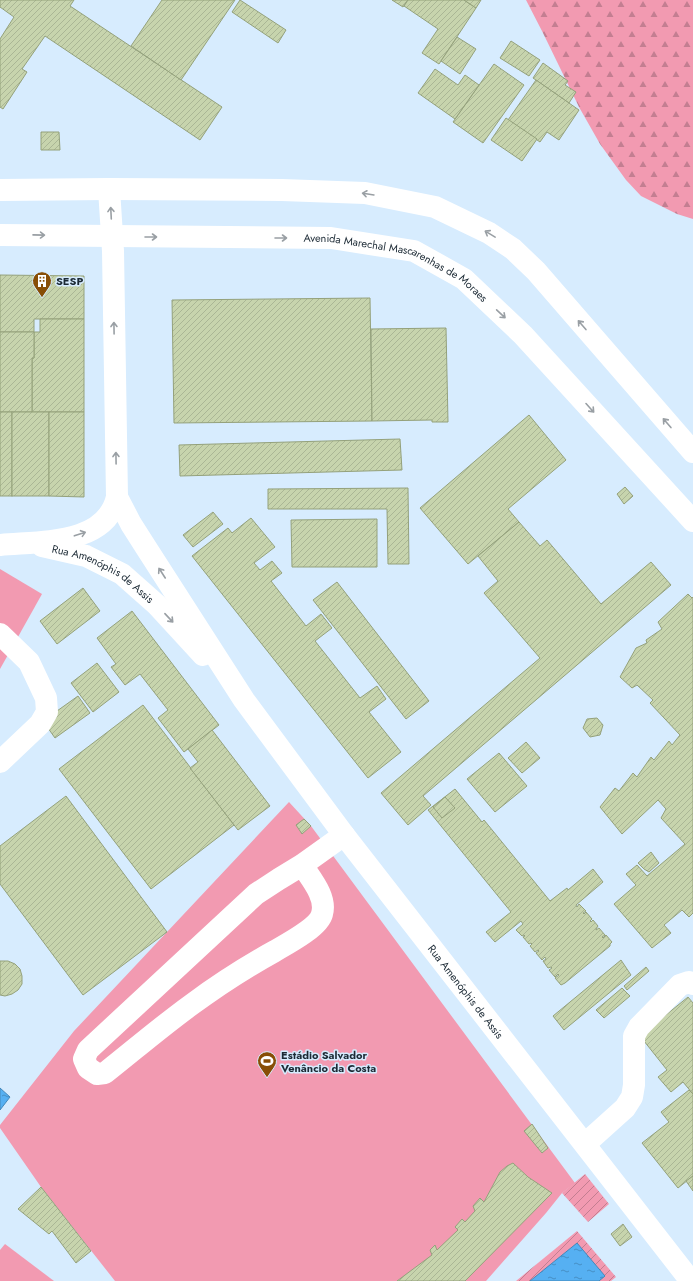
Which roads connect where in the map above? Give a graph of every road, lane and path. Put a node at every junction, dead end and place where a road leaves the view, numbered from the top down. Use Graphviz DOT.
graph roads {
  1 [pos="109,189"];
  2 [pos="0,190"];
  3 [pos="0,235"];
  4 [pos="112,237"];
  5 [pos="693,452"];
  6 [pos="116,496"];
  7 [pos="693,521"];
  8 [pos="27,542"];
  9 [pos="0,545"];
  10 [pos="0,634"];
  11 [pos="244,700"];
  12 [pos="0,762"];
  13 [pos="344,835"];
  14 [pos="302,865"];
  15 [pos="693,984"];
  16 [pos="585,1144"];
  17 [pos="691,1280"];
  1 -- 2 [label="street"];
  4 -- 1 [label="street, Rua Amenóphis de Assis, one-way"];
  5 -- 1 [label="street, one-way"];
  3 -- 4 [label="street, Avenida Marechal Mascarenhas de Moraes, one-way"];
  6 -- 4 [label="street, Rua Amenóphis de Assis, one-way"];
  4 -- 7 [label="street, Avenida Marechal Mascarenhas de Moraes, one-way"];
  8 -- 6 [label="street, Rua Amenóphis de Assis, one-way"];
  11 -- 6 [label="street, Rua Amenóphis de Assis, one-way"];
  8 -- 9 [label="street"];
  8 -- 11 [label="street, Rua Amenóphis de Assis, one-way"];
  10 -- 12 [label="street"];
  11 -- 13 [label="street, Rua Amenóphis de Assis"];
  13 -- 14 [label="street"];
  13 -- 16 [label="street, Rua Amenóphis de Assis"];
  14 -- 14 [label="street"];
  15 -- 16 [label="street"];
  16 -- 17 [label="street, Rua Amenóphis de Assis"];
}
